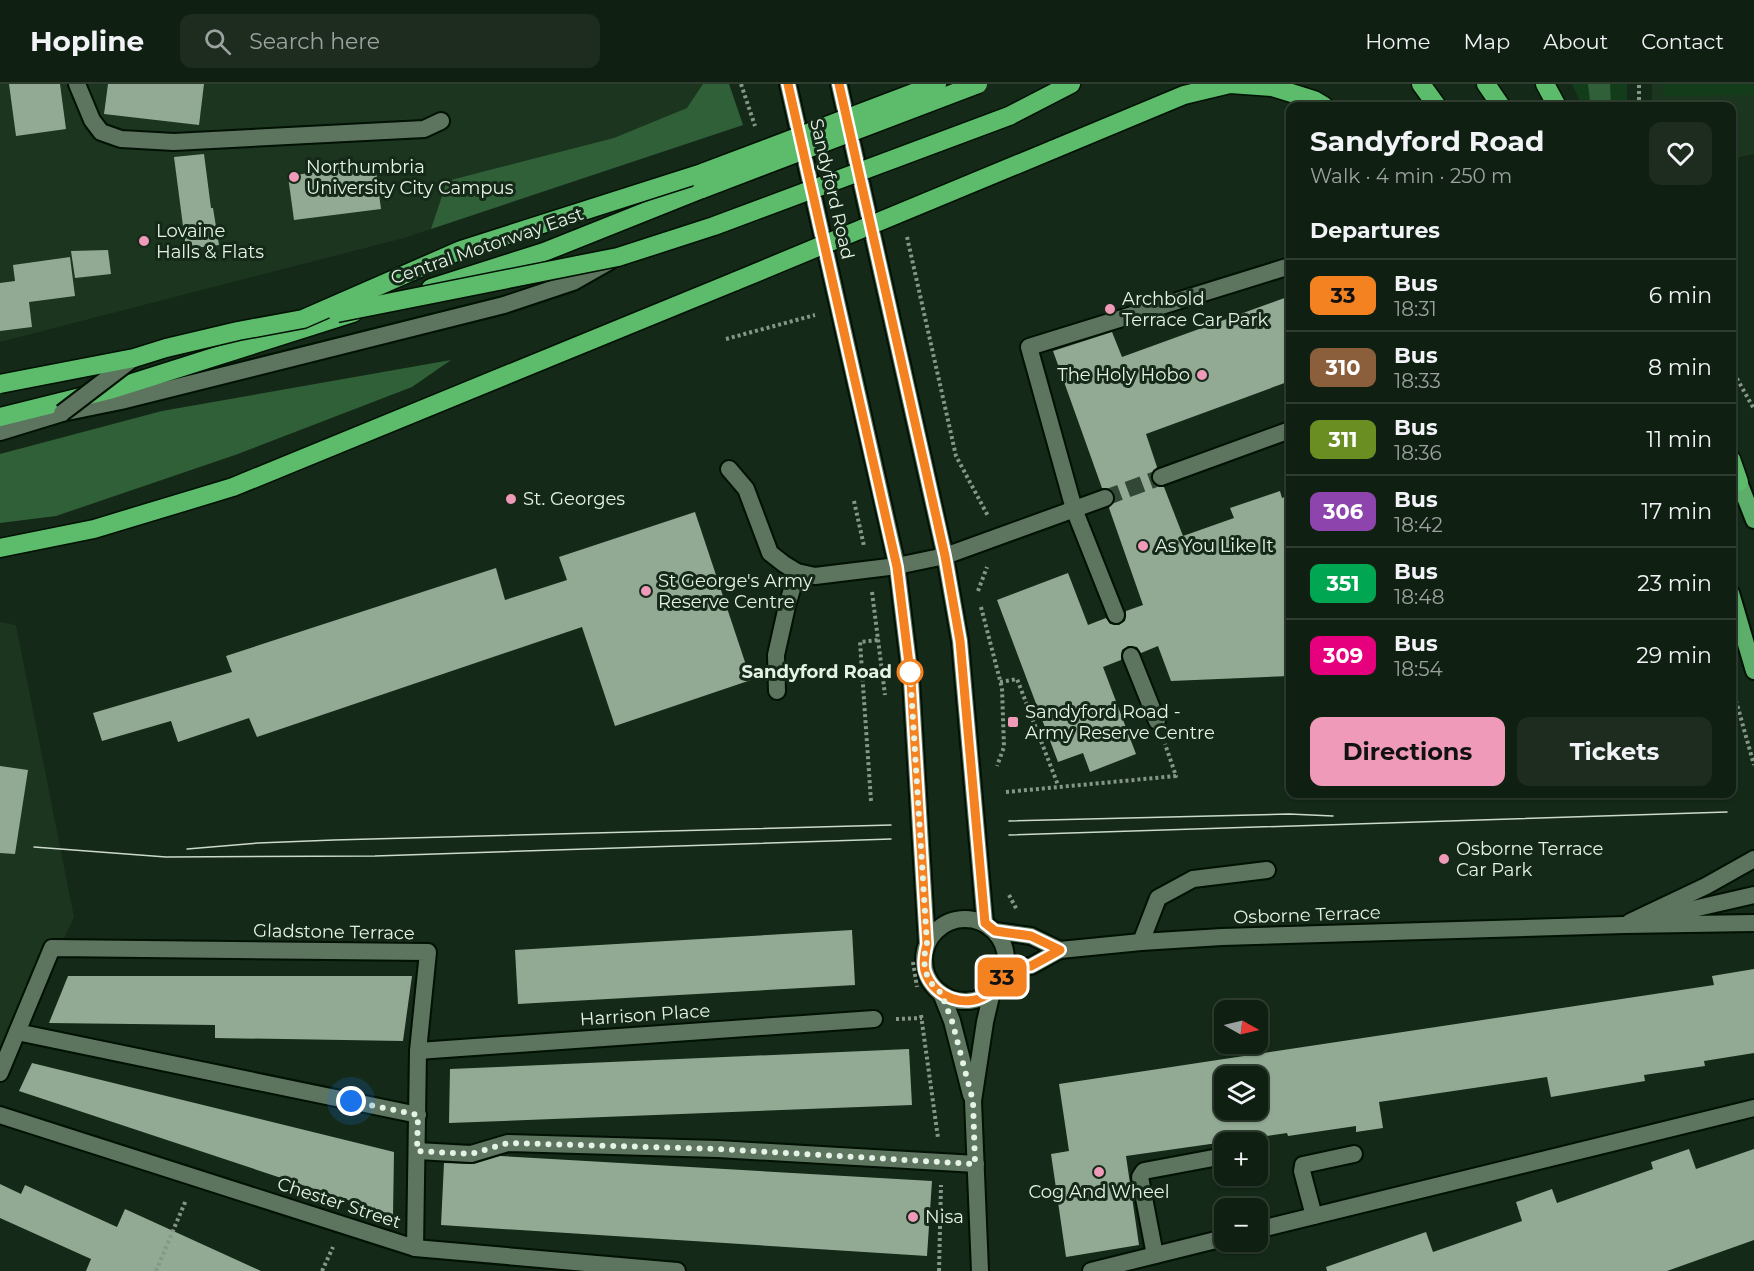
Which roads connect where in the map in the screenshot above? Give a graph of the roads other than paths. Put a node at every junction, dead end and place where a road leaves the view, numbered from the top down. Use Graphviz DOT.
graph roads {
  1 [pos="77,84"];
  2 [pos="788,84"];
  3 [pos="839,84"];
  4 [pos="937,84"];
  5 [pos="978,84"];
  6 [pos="1071,84"];
  7 [pos="1421,84"];
  8 [pos="1486,84"];
  9 [pos="1545,84"];
  10 [pos="1317,102"];
  11 [pos="1434,102"];
  12 [pos="1498,102"];
  13 [pos="1555,102"];
  14 [pos="441,121"];
  15 [pos="618,257"];
  16 [pos="1286,267"];
  17 [pos="303,319"];
  18 [pos="134,358"];
  19 [pos="0,384"];
  20 [pos="62,412"];
  21 [pos="0,417"];
  22 [pos="1286,431"];
  23 [pos="0,432"];
  24 [pos="729,469"];
  25 [pos="1161,477"];
  26 [pos="1736,477"];
  27 [pos="1106,498"];
  28 [pos="1074,509"];
  29 [pos="1754,520"];
  30 [pos="0,548"];
  31 [pos="945,556"];
  32 [pos="897,567"];
  33 [pos="797,572"];
  34 [pos="1736,610"];
  35 [pos="1116,615"];
  36 [pos="1131,656"];
  37 [pos="1754,671"];
  38 [pos="777,691"];
  39 [pos="1157,721"];
  40 [pos="1754,859"];
  41 [pos="1267,870"];
  42 [pos="1754,894"];
  43 [pos="1754,923"];
  44 [pos="1624,926"];
  45 [pos="990,927"];
  46 [pos="1141,942"];
  47 [pos="927,944"];
  48 [pos="1060,950"];
  49 [pos="1006,969"];
  50 [pos="992,992"];
  51 [pos="941,993"];
  52 [pos="874,1019"];
  53 [pos="17,1032"];
  54 [pos="418,1051"];
  55 [pos="0,1073"];
  56 [pos="973,1101"];
  57 [pos="1754,1108"];
  58 [pos="0,1115"];
  59 [pos="418,1115"];
  60 [pos="417,1151"];
  61 [pos="1354,1154"];
  62 [pos="1214,1158"];
  63 [pos="975,1164"];
  64 [pos="1314,1216"];
  65 [pos="1268,1227"];
  66 [pos="1214,1240"];
  67 [pos="416,1248"];
  68 [pos="1155,1255"];
  69 [pos="677,1271"];
  70 [pos="980,1271"];
  71 [pos="1091,1271"];
  1 -- 14 [label="main road"];
  2 -- 32 [label="main road, Sandyford Road"];
  3 -- 31 [label="main road, Sandyford Road"];
  4 -- 17 [label="highway, Central Motorway East, bridge"];
  5 -- 21 [label="highway, Central Motorway East, bridge"];
  6 -- 15 [label="highway, bridge"];
  7 -- 11 [label="highway"];
  8 -- 12 [label="highway"];
  9 -- 13 [label="highway"];
  10 -- 30 [label="highway, bridge"];
  15 -- 17 [label="highway, bridge"];
  15 -- 20 [label="main road, bridge"];
  16 -- 28 [label="main road"];
  17 -- 18 [label="highway, Central Motorway East, bridge"];
  18 -- 19 [label="highway, Central Motorway East, bridge"];
  18 -- 20 [label="main road, bridge"];
  20 -- 23 [label="main road"];
  22 -- 25 [label="main road"];
  24 -- 33 [label="main road"];
  26 -- 29 [label="highway"];
  27 -- 28 [label="main road"];
  28 -- 31 [label="main road"];
  28 -- 35 [label="main road"];
  31 -- 32 [label="main road"];
  31 -- 45 [label="main road, Sandyford Road"];
  32 -- 33 [label="main road"];
  32 -- 47 [label="main road, Sandyford Road"];
  33 -- 38 [label="main road"];
  34 -- 37 [label="highway"];
  36 -- 39 [label="main road"];
  40 -- 44 [label="main road"];
  41 -- 46 [label="main road"];
  42 -- 44 [label="main road, Osborne Terrace"];
  43 -- 44 [label="main road, Osborne Terrace"];
  44 -- 46 [label="main road, Osborne Terrace"];
  45 -- 47 [label="main road"];
  45 -- 48 [label="main road"];
  45 -- 49 [label="main road"];
  46 -- 48 [label="main road, Osborne Terrace"];
  47 -- 51 [label="main road"];
  48 -- 49 [label="main road"];
  49 -- 50 [label="main road"];
  50 -- 51 [label="main road"];
  50 -- 56 [label="main road"];
  51 -- 56 [label="main road"];
  52 -- 54 [label="main road, Harrison Place"];
  53 -- 54 [label="main road, Gladstone Terrace"];
  53 -- 55 [label="main road"];
  53 -- 59 [label="main road"];
  54 -- 59 [label="main road, Gladstone Terrace"];
  56 -- 63 [label="main road"];
  57 -- 64 [label="main road"];
  58 -- 67 [label="main road, Chester Street"];
  59 -- 60 [label="main road, Gladstone Terrace"];
  60 -- 63 [label="main road"];
  60 -- 67 [label="main road, Gladstone Terrace"];
  61 -- 64 [label="main road"];
  62 -- 68 [label="main road"];
  63 -- 70 [label="main road"];
  64 -- 65 [label="main road"];
  66 -- 68 [label="main road"];
  67 -- 69 [label="main road, Chester Street"];
  68 -- 71 [label="main road"];
}
